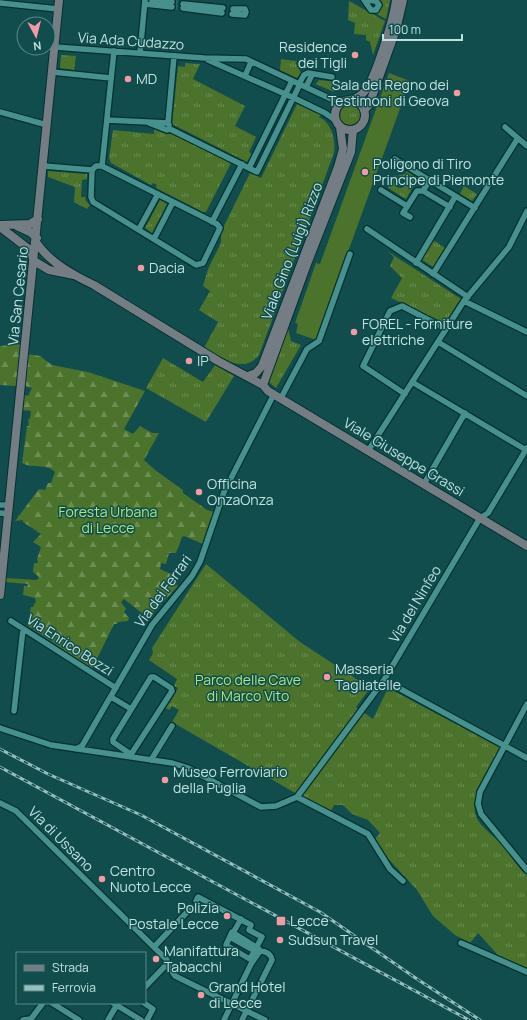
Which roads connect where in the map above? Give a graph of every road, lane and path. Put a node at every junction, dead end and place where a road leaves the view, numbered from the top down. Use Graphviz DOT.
graph roads {
  1 [pos="59,0"];
  2 [pos="152,0"];
  3 [pos="396,0"];
  4 [pos="403,0"];
  5 [pos="0,2"];
  6 [pos="145,2"];
  7 [pos="183,6"];
  8 [pos="58,9"];
  9 [pos="222,10"];
  10 [pos="56,34"];
  11 [pos="56,47"];
  12 [pos="114,51"];
  13 [pos="140,53"];
  14 [pos="54,56"];
  15 [pos="174,56"];
  16 [pos="204,58"];
  17 [pos="251,62"];
  18 [pos="52,72"];
  19 [pos="312,75"];
  20 [pos="245,76"];
  21 [pos="332,77"];
  22 [pos="111,78"];
  23 [pos="292,80"];
  24 [pos="299,84"];
  25 [pos="306,87"];
  26 [pos="285,94"];
  27 [pos="294,98"];
  28 [pos="346,101"];
  29 [pos="364,110"];
  30 [pos="0,112"];
  31 [pos="107,120"];
  32 [pos="337,123"];
  33 [pos="47,125"];
  34 [pos="169,126"];
  35 [pos="505,127"];
  36 [pos="353,130"];
  37 [pos="518,138"];
  38 [pos="527,146"];
  39 [pos="395,159"];
  40 [pos="242,164"];
  41 [pos="44,166"];
  42 [pos="102,166"];
  43 [pos="249,168"];
  44 [pos="92,170"];
  45 [pos="429,181"];
  46 [pos="381,190"];
  47 [pos="423,191"];
  48 [pos="158,194"];
  49 [pos="455,197"];
  50 [pos="173,202"];
  51 [pos="408,206"];
  52 [pos="450,207"];
  53 [pos="475,208"];
  54 [pos="527,211"];
  55 [pos="410,217"];
  56 [pos="38,219"];
  57 [pos="212,222"];
  58 [pos="0,226"];
  59 [pos="16,226"];
  60 [pos="139,229"];
  61 [pos="367,229"];
  62 [pos="154,238"];
  63 [pos="18,239"];
  64 [pos="36,240"];
  65 [pos="350,254"];
  66 [pos="48,256"];
  67 [pos="34,261"];
  68 [pos="416,263"];
  69 [pos="433,274"];
  70 [pos="74,275"];
  71 [pos="466,299"];
  72 [pos="446,329"];
  73 [pos="527,332"];
  74 [pos="438,342"];
  75 [pos="218,361"];
  76 [pos="248,376"];
  77 [pos="412,382"];
  78 [pos="271,392"];
  79 [pos="405,394"];
  80 [pos="527,396"];
  81 [pos="465,413"];
  82 [pos="526,449"];
  83 [pos="368,451"];
  84 [pos="424,484"];
  85 [pos="0,505"];
  86 [pos="6,511"];
  87 [pos="480,518"];
  88 [pos="527,546"];
  89 [pos="2,550"];
  90 [pos="0,595"];
  91 [pos="11,621"];
  92 [pos="23,628"];
  93 [pos="384,680"];
  94 [pos="116,688"];
  95 [pos="111,697"];
  96 [pos="527,704"];
  97 [pos="131,709"];
  98 [pos="14,712"];
  99 [pos="172,726"];
  100 [pos="0,728"];
  101 [pos="505,746"];
  102 [pos="75,749"];
  103 [pos="130,756"];
  104 [pos="527,758"];
  105 [pos="152,760"];
  106 [pos="297,797"];
  107 [pos="0,803"];
  108 [pos="527,870"];
  109 [pos="403,881"];
  110 [pos="196,901"];
  111 [pos="190,910"];
  112 [pos="239,922"];
  113 [pos="250,930"];
  114 [pos="232,935"];
  115 [pos="240,940"];
  116 [pos="461,943"];
  117 [pos="247,944"];
  118 [pos="154,947"];
  119 [pos="257,949"];
  120 [pos="235,951"];
  121 [pos="241,954"];
  122 [pos="251,961"];
  123 [pos="167,964"];
  124 [pos="527,972"];
  125 [pos="146,986"];
  126 [pos="42,1004"];
  127 [pos="54,1004"];
  128 [pos="116,1004"];
  129 [pos="146,1004"];
  130 [pos="232,1004"];
  131 [pos="246,1011"];
  132 [pos="23,1020"];
  133 [pos="79,1020"];
  134 [pos="108,1020"];
  135 [pos="141,1020"];
  136 [pos="147,1020"];
  137 [pos="224,1020"];
  138 [pos="242,1020"];
  139 [pos="265,1020"];
  1 -- 8 [label="main road, Via San Cesario"];
  2 -- 6 [label="street"];
  3 -- 28 [label="main road"];
  4 -- 29 [label="main road"];
  5 -- 8 [label="street"];
  6 -- 13 [label="street"];
  7 -- 9 [label="street"];
  8 -- 10 [label="main road, Via San Cesario"];
  11 -- 12 [label="street, Via Ada Cudazzo"];
  12 -- 13 [label="street, Via Ada Cudazzo"];
  12 -- 22 [label="street"];
  13 -- 15 [label="street, Via Ada Cudazzo"];
  14 -- 18 [label="main road, Via San Cesario"];
  15 -- 16 [label="street, Via Ada Cudazzo"];
  15 -- 34 [label="street"];
  16 -- 17 [label="street, Via Ada Cudazzo"];
  16 -- 20 [label="street, Via Ada Cudazzo"];
  17 -- 20 [label="street"];
  17 -- 23 [label="street, Via Ada Cudazzo"];
  18 -- 22 [label="street"];
  18 -- 33 [label="main road, Via San Cesario"];
  19 -- 21 [label="street"];
  19 -- 24 [label="street"];
  19 -- 25 [label="street"];
  20 -- 26 [label="street, Via Ada Cudazzo"];
  22 -- 31 [label="street"];
  23 -- 24 [label="street, Via Ada Cudazzo"];
  23 -- 26 [label="street"];
  24 -- 25 [label="street, Via Ada Cudazzo"];
  24 -- 27 [label="street"];
  25 -- 28 [label="street, Via Ada Cudazzo"];
  26 -- 27 [label="street, Via Ada Cudazzo"];
  26 -- 43 [label="street"];
  27 -- 32 [label="street, Via Ada Cudazzo"];
  27 -- 43 [label="street"];
  28 -- 29 [label="main road"];
  28 -- 32 [label="main road"];
  29 -- 36 [label="main road"];
  30 -- 33 [label="street"];
  31 -- 34 [label="street"];
  31 -- 42 [label="street"];
  32 -- 36 [label="main road"];
  32 -- 76 [label="main road, Viale Gino (Luigi) Rizzo"];
  33 -- 41 [label="main road, Via San Cesario"];
  34 -- 40 [label="street"];
  35 -- 37 [label="street"];
  36 -- 78 [label="main road, Viale Gino (Luigi) Rizzo"];
  37 -- 38 [label="street"];
  37 -- 53 [label="street"];
  39 -- 45 [label="street"];
  40 -- 43 [label="street"];
  40 -- 57 [label="street"];
  41 -- 44 [label="street"];
  41 -- 56 [label="main road, Via San Cesario"];
  42 -- 44 [label="street"];
  42 -- 48 [label="street"];
  44 -- 60 [label="street"];
  45 -- 47 [label="street"];
  45 -- 49 [label="street"];
  46 -- 51 [label="street"];
  47 -- 51 [label="street"];
  47 -- 52 [label="street"];
  48 -- 50 [label="street"];
  48 -- 60 [label="street"];
  49 -- 52 [label="street"];
  49 -- 53 [label="street"];
  50 -- 57 [label="street"];
  50 -- 62 [label="street"];
  51 -- 55 [label="street"];
  52 -- 68 [label="street"];
  53 -- 69 [label="street"];
  54 -- 71 [label="street"];
  56 -- 59 [label="main road"];
  56 -- 64 [label="main road, Via San Cesario"];
  57 -- 62 [label="street"];
  58 -- 59 [label="main road"];
  58 -- 63 [label="main road"];
  59 -- 64 [label="main road, Viale Giuseppe Grassi"];
  60 -- 62 [label="street"];
  61 -- 68 [label="street"];
  63 -- 64 [label="main road"];
  63 -- 67 [label="main road"];
  64 -- 66 [label="main road, Viale Giuseppe Grassi"];
  64 -- 67 [label="main road, Via San Cesario"];
  65 -- 78 [label="street, Via dei Ferrari"];
  66 -- 67 [label="main road"];
  66 -- 70 [label="main road, Viale Giuseppe Grassi"];
  67 -- 70 [label="main road, Viale Giuseppe Grassi"];
  67 -- 86 [label="main road, Via San Cesario"];
  68 -- 69 [label="street"];
  69 -- 71 [label="street"];
  70 -- 75 [label="main road, Viale Giuseppe Grassi"];
  71 -- 72 [label="street"];
  71 -- 73 [label="street"];
  72 -- 74 [label="street"];
  72 -- 79 [label="street"];
  74 -- 77 [label="street"];
  74 -- 80 [label="street"];
  75 -- 76 [label="main road, Viale Giuseppe Grassi"];
  75 -- 78 [label="main road, Viale Giuseppe Grassi"];
  76 -- 78 [label="main road, Viale Giuseppe Grassi"];
  77 -- 79 [label="street"];
  77 -- 81 [label="street"];
  78 -- 83 [label="main road, Viale Giuseppe Grassi"];
  78 -- 94 [label="street, Via dei Ferrari"];
  79 -- 83 [label="street"];
  81 -- 82 [label="street"];
  81 -- 84 [label="street"];
  82 -- 87 [label="street, Via del Ninfeo"];
  83 -- 84 [label="main road, Viale Giuseppe Grassi"];
  84 -- 87 [label="main road, Viale Giuseppe Grassi"];
  85 -- 86 [label="street"];
  86 -- 89 [label="main road, Via San Cesario"];
  87 -- 88 [label="main road, Viale Giuseppe Grassi"];
  87 -- 93 [label="street, Via del Ninfeo"];
  89 -- 90 [label="main road, Via San Cesario"];
  91 -- 92 [label="street, Via Enrico Bozzi"];
  92 -- 94 [label="street, Via Enrico Bozzi"];
  92 -- 98 [label="street"];
  93 -- 101 [label="street"];
  93 -- 106 [label="street, Via del Ninfeo"];
  94 -- 95 [label="street, Via dei Ferrari"];
  95 -- 97 [label="street"];
  95 -- 102 [label="street, Via dei Ferrari"];
  96 -- 101 [label="street"];
  97 -- 103 [label="street"];
  97 -- 103 [label="street"];
  99 -- 105 [label="street"];
  100 -- 102 [label="street"];
  101 -- 104 [label="street"];
  101 -- 108 [label="street"];
  102 -- 103 [label="street"];
  103 -- 105 [label="street"];
  105 -- 106 [label="street"];
  106 -- 109 [label="street"];
  107 -- 118 [label="street, Via di Ussano"];
  110 -- 112 [label="street"];
  111 -- 118 [label="street"];
  112 -- 113 [label="street"];
  112 -- 114 [label="street"];
  113 -- 115 [label="street"];
  113 -- 117 [label="street"];
  113 -- 119 [label="street"];
  114 -- 115 [label="street"];
  114 -- 120 [label="street"];
  115 -- 117 [label="street"];
  115 -- 120 [label="street"];
  116 -- 124 [label="street"];
  117 -- 119 [label="street"];
  117 -- 121 [label="street"];
  118 -- 123 [label="street, Via di Ussano"];
  119 -- 122 [label="street"];
  119 -- 131 [label="street"];
  120 -- 121 [label="street"];
  121 -- 122 [label="street"];
  122 -- 130 [label="street"];
  123 -- 125 [label="street"];
  123 -- 130 [label="street, Via di Ussano"];
  126 -- 132 [label="street"];
  127 -- 133 [label="street"];
  128 -- 134 [label="street"];
  128 -- 135 [label="street"];
  129 -- 136 [label="street"];
  130 -- 131 [label="street, Via di Ussano"];
  130 -- 137 [label="street"];
  131 -- 138 [label="street"];
  131 -- 139 [label="street, Via di Ussano"];
}
